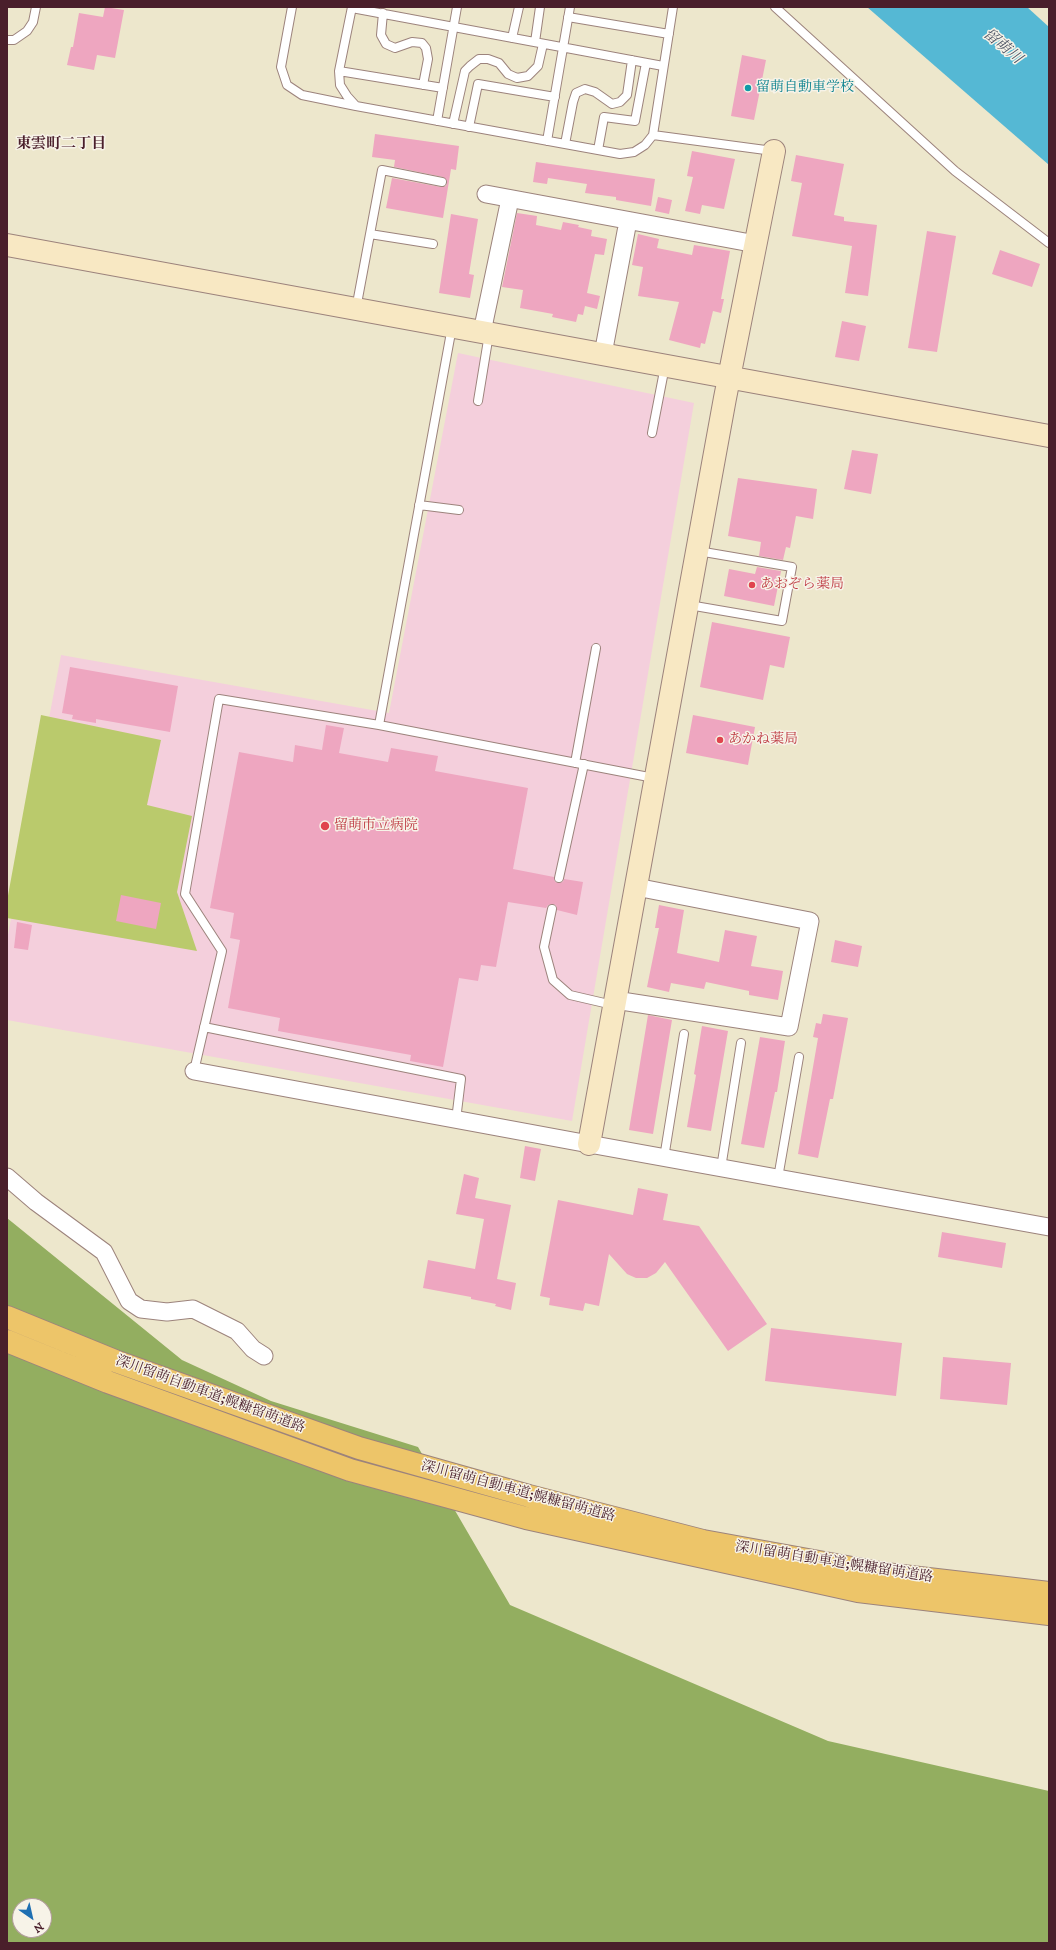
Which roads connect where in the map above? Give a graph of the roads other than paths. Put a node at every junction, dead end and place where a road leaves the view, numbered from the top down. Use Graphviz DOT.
graph roads {
  1 [pos="36,7"];
  2 [pos="292,7"];
  3 [pos="457,7"];
  4 [pos="519,7"];
  5 [pos="540,7"];
  6 [pos="570,7"];
  7 [pos="673,7"];
  8 [pos="775,7"];
  9 [pos="352,8"];
  10 [pos="383,13"];
  11 [pos="568,17"];
  12 [pos="454,27"];
  13 [pos="669,34"];
  14 [pos="512,38"];
  15 [pos="7,40"];
  16 [pos="534,42"];
  17 [pos="543,44"];
  18 [pos="563,47"];
  19 [pos="632,60"];
  20 [pos="646,63"];
  21 [pos="663,66"];
  22 [pos="339,71"];
  23 [pos="423,85"];
  24 [pos="443,88"];
  25 [pos="555,97"];
  26 [pos="356,106"];
  27 [pos="437,121"];
  28 [pos="453,124"];
  29 [pos="469,127"];
  30 [pos="653,135"];
  31 [pos="547,141"];
  32 [pos="565,144"];
  33 [pos="598,150"];
  34 [pos="774,151"];
  35 [pos="442,182"];
  36 [pos="486,194"];
  37 [pos="510,199"];
  38 [pos="628,220"];
  39 [pos="370,234"];
  40 [pos="1049,243"];
  41 [pos="433,244"];
  42 [pos="756,244"];
  43 [pos="7,245"];
  44 [pos="356,309"];
  45 [pos="452,327"];
  46 [pos="486,333"];
  47 [pos="603,354"];
  48 [pos="665,365"];
  49 [pos="729,377"];
  50 [pos="478,401"];
  51 [pos="652,433"];
  52 [pos="1049,436"];
  53 [pos="419,505"];
  54 [pos="459,510"];
  55 [pos="698,550"];
  56 [pos="688,605"];
  57 [pos="596,648"];
  58 [pos="379,725"];
  59 [pos="575,763"];
  60 [pos="584,764"];
  61 [pos="656,778"];
  62 [pos="559,878"];
  63 [pos="636,887"];
  64 [pos="552,909"];
  65 [pos="614,1003"];
  66 [pos="204,1027"];
  67 [pos="684,1034"];
  68 [pos="742,1043"];
  69 [pos="799,1057"];
  70 [pos="194,1071"];
  71 [pos="456,1120"];
  72 [pos="588,1144"];
  73 [pos="664,1158"];
  74 [pos="720,1168"];
  75 [pos="7,1177"];
  76 [pos="778,1178"];
  77 [pos="1049,1227"];
  78 [pos="7,1317"];
  79 [pos="7,1340"];
  80 [pos="264,1356"];
  81 [pos="1049,1593"];
  82 [pos="1049,1614"];
  1 -- 15 [label="lane"];
  2 -- 26 [label="lane"];
  3 -- 12 [label="lane"];
  4 -- 14 [label="lane"];
  5 -- 16 [label="lane"];
  6 -- 11 [label="lane"];
  7 -- 13 [label="lane"];
  8 -- 40 [label="lane"];
  9 -- 10 [label="lane"];
  9 -- 22 [label="lane"];
  10 -- 12 [label="lane"];
  10 -- 23 [label="lane"];
  11 -- 13 [label="lane"];
  11 -- 18 [label="lane"];
  12 -- 14 [label="lane"];
  12 -- 24 [label="lane"];
  13 -- 21 [label="lane"];
  14 -- 16 [label="lane"];
  16 -- 17 [label="lane"];
  17 -- 18 [label="lane"];
  17 -- 28 [label="lane"];
  18 -- 19 [label="lane"];
  18 -- 25 [label="lane"];
  19 -- 20 [label="lane"];
  19 -- 32 [label="lane"];
  20 -- 21 [label="lane"];
  20 -- 33 [label="lane"];
  21 -- 30 [label="lane"];
  22 -- 23 [label="lane"];
  22 -- 26 [label="lane"];
  23 -- 24 [label="lane"];
  24 -- 27 [label="lane"];
  25 -- 29 [label="lane"];
  25 -- 31 [label="lane"];
  26 -- 27 [label="lane"];
  27 -- 28 [label="lane"];
  28 -- 29 [label="lane"];
  29 -- 31 [label="lane"];
  30 -- 33 [label="lane"];
  30 -- 34 [label="lane"];
  31 -- 32 [label="lane"];
  32 -- 33 [label="lane"];
  34 -- 42 [label="street"];
  35 -- 39 [label="lane"];
  36 -- 37 [label="street"];
  37 -- 38 [label="street"];
  37 -- 46 [label="street"];
  38 -- 42 [label="street"];
  38 -- 47 [label="street"];
  39 -- 41 [label="lane"];
  39 -- 44 [label="lane"];
  42 -- 49 [label="street"];
  43 -- 44 [label="street"];
  44 -- 45 [label="street"];
  45 -- 46 [label="street"];
  45 -- 53 [label="lane"];
  46 -- 47 [label="street"];
  46 -- 50 [label="lane"];
  47 -- 48 [label="street"];
  48 -- 49 [label="street"];
  48 -- 51 [label="lane"];
  49 -- 52 [label="street"];
  49 -- 55 [label="street"];
  53 -- 54 [label="lane"];
  53 -- 58 [label="lane"];
  55 -- 56 [label="street"];
  55 -- 56 [label="lane"];
  56 -- 61 [label="street"];
  57 -- 59 [label="lane"];
  58 -- 59 [label="lane"];
  58 -- 66 [label="lane"];
  59 -- 60 [label="lane"];
  60 -- 61 [label="lane"];
  60 -- 62 [label="lane"];
  61 -- 63 [label="street"];
  63 -- 65 [label="street"];
  63 -- 65 [label="street"];
  64 -- 65 [label="lane"];
  65 -- 72 [label="street"];
  66 -- 70 [label="lane"];
  66 -- 71 [label="lane"];
  67 -- 73 [label="lane"];
  68 -- 74 [label="lane"];
  69 -- 76 [label="lane"];
  70 -- 71 [label="street"];
  71 -- 72 [label="street"];
  72 -- 73 [label="street"];
  73 -- 74 [label="street"];
  74 -- 76 [label="street"];
  75 -- 80 [label="street"];
  76 -- 77 [label="street"];
  78 -- 81 [label="highway, 深川留萌自動車道;幌糠留萌道路"];
  79 -- 82 [label="highway, 深川留萌自動車道;幌糠留萌道路"];
}
